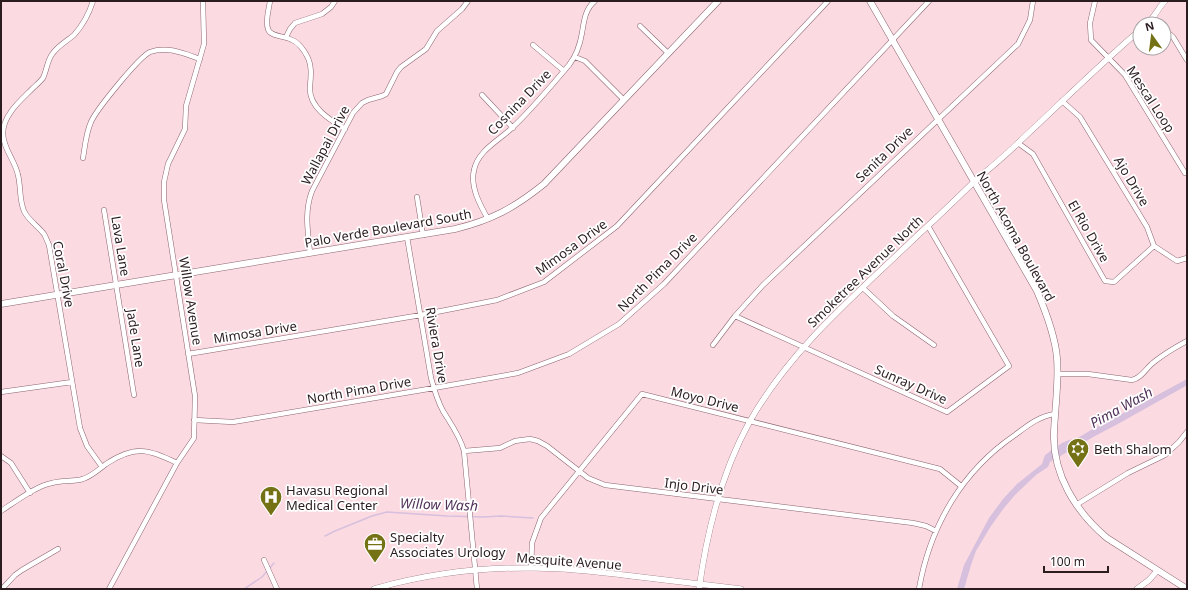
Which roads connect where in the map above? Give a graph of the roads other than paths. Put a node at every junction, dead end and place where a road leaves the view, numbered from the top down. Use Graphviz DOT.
graph roads {
  1 [pos="93,1"];
  2 [pos="203,1"];
  3 [pos="270,1"];
  4 [pos="335,1"];
  5 [pos="468,1"];
  6 [pos="595,1"];
  7 [pos="718,1"];
  8 [pos="828,1"];
  9 [pos="870,1"];
  10 [pos="928,1"];
  11 [pos="1033,1"];
  12 [pos="1095,1"];
  13 [pos="1165,1"];
  14 [pos="1154,16"];
  15 [pos="640,26"];
  16 [pos="1172,36"];
  17 [pos="286,37"];
  18 [pos="1132,37"];
  19 [pos="892,39"];
  20 [pos="533,45"];
  21 [pos="668,53"];
  22 [pos="575,57"];
  23 [pos="1108,58"];
  24 [pos="200,59"];
  25 [pos="1187,60"];
  26 [pos="564,71"];
  27 [pos="482,95"];
  28 [pos="624,100"];
  29 [pos="1062,101"];
  30 [pos="938,118"];
  31 [pos="513,128"];
  32 [pos="345,129"];
  33 [pos="1018,144"];
  34 [pos="83,158"];
  35 [pos="1187,172"];
  36 [pos="974,182"];
  37 [pos="417,197"];
  38 [pos="104,210"];
  39 [pos="488,219"];
  40 [pos="928,226"];
  41 [pos="423,235"];
  42 [pos="408,237"];
  43 [pos="1154,246"];
  44 [pos="310,253"];
  45 [pos="1187,258"];
  46 [pos="176,276"];
  47 [pos="116,286"];
  48 [pos="864,288"];
  49 [pos="58,295"];
  50 [pos="1,304"];
  51 [pos="421,316"];
  52 [pos="736,316"];
  53 [pos="1187,341"];
  54 [pos="713,345"];
  55 [pos="934,345"];
  56 [pos="803,347"];
  57 [pos="188,354"];
  58 [pos="1058,374"];
  59 [pos="72,382"];
  60 [pos="434,388"];
  61 [pos="1,392"];
  62 [pos="134,394"];
  63 [pos="1055,414"];
  64 [pos="194,420"];
  65 [pos="750,422"];
  66 [pos="1187,432"];
  67 [pos="464,451"];
  68 [pos="1,456"];
  69 [pos="177,463"];
  70 [pos="102,467"];
  71 [pos="578,471"];
  72 [pos="961,486"];
  73 [pos="30,493"];
  74 [pos="717,500"];
  75 [pos="1076,505"];
  76 [pos="1,511"];
  77 [pos="936,531"];
  78 [pos="58,549"];
  79 [pos="264,560"];
  80 [pos="531,568"];
  81 [pos="475,570"];
  82 [pos="1157,571"];
  83 [pos="700,587"];
  84 [pos="2,589"];
  85 [pos="109,589"];
  86 [pos="277,589"];
  87 [pos="374,589"];
  88 [pos="477,589"];
  89 [pos="741,589"];
  90 [pos="919,589"];
  91 [pos="1137,589"];
  92 [pos="1187,589"];
  1 -- 49 [label="street, Coral Drive"];
  2 -- 24 [label="street, Willow Avenue"];
  3 -- 17 [label="street"];
  4 -- 17 [label="street"];
  5 -- 32 [label="street, Wallapai Drive"];
  6 -- 22 [label="street, Cosnina Drive"];
  7 -- 21 [label="main road, Palo Verde Boulevard South"];
  8 -- 51 [label="street, Mimosa Drive"];
  9 -- 19 [label="main road, North Acoma Boulevard"];
  10 -- 19 [label="street, North Pima Drive"];
  11 -- 30 [label="street, Senita Drive"];
  12 -- 23 [label="street, Mescal Loop"];
  13 -- 14 [label="street"];
  15 -- 21 [label="street"];
  16 -- 25 [label="street"];
  17 -- 32 [label="street"];
  18 -- 23 [label="street, Smoketree Avenue North"];
  19 -- 30 [label="main road, North Acoma Boulevard"];
  19 -- 60 [label="street, North Pima Drive"];
  20 -- 26 [label="street"];
  21 -- 28 [label="main road, Palo Verde Boulevard South"];
  22 -- 26 [label="street, Cosnina Drive"];
  22 -- 28 [label="street"];
  23 -- 29 [label="street, Smoketree Avenue North"];
  23 -- 35 [label="street, Mescal Loop"];
  24 -- 34 [label="street"];
  24 -- 46 [label="street, Willow Avenue"];
  26 -- 31 [label="street, Cosnina Drive"];
  27 -- 31 [label="street"];
  28 -- 39 [label="main road, Palo Verde Boulevard South"];
  29 -- 33 [label="street, Smoketree Avenue North"];
  29 -- 43 [label="street, Ajo Drive"];
  30 -- 36 [label="main road, North Acoma Boulevard"];
  30 -- 52 [label="street, Senita Drive"];
  31 -- 39 [label="street, Cosnina Drive"];
  32 -- 44 [label="street, Wallapai Drive"];
  33 -- 36 [label="street, Smoketree Avenue North"];
  33 -- 43 [label="street, El Rio Drive"];
  36 -- 40 [label="street, Smoketree Avenue North"];
  36 -- 58 [label="main road, North Acoma Boulevard"];
  37 -- 41 [label="street"];
  38 -- 47 [label="street, Lava Lane"];
  39 -- 41 [label="main road, Palo Verde Boulevard South"];
  40 -- 48 [label="street, Smoketree Avenue North"];
  40 -- 56 [label="street, Sunray Drive"];
  41 -- 42 [label="main road, Palo Verde Boulevard South"];
  42 -- 44 [label="main road, Palo Verde Boulevard South"];
  42 -- 51 [label="street, Riviera Drive"];
  43 -- 45 [label="street"];
  44 -- 46 [label="main road, Palo Verde Boulevard South"];
  46 -- 47 [label="main road, Palo Verde Boulevard South"];
  46 -- 57 [label="street, Willow Avenue"];
  47 -- 49 [label="main road, Palo Verde Boulevard South"];
  47 -- 62 [label="street, Jade Lane"];
  48 -- 55 [label="street"];
  48 -- 56 [label="street, Smoketree Avenue North"];
  49 -- 50 [label="main road, Palo Verde Boulevard South"];
  49 -- 59 [label="street, Coral Drive"];
  51 -- 57 [label="street, Mimosa Drive"];
  51 -- 60 [label="street, Riviera Drive"];
  52 -- 54 [label="street, Senita Drive"];
  52 -- 56 [label="street, Sunray Drive"];
  53 -- 58 [label="street"];
  56 -- 65 [label="street, Smoketree Avenue North"];
  57 -- 64 [label="street, Willow Avenue"];
  58 -- 63 [label="main road, North Acoma Boulevard"];
  59 -- 61 [label="street"];
  59 -- 70 [label="street, Coral Drive"];
  60 -- 64 [label="street, North Pima Drive"];
  60 -- 67 [label="street, Riviera Drive"];
  63 -- 72 [label="street"];
  63 -- 75 [label="main road, North Acoma Boulevard"];
  64 -- 69 [label="street, Willow Avenue"];
  65 -- 71 [label="street, Moyo Drive"];
  65 -- 72 [label="street, Moyo Drive"];
  65 -- 74 [label="street, Smoketree Avenue North"];
  66 -- 75 [label="street"];
  67 -- 71 [label="street, Injo Drive"];
  67 -- 81 [label="street, Riviera Drive"];
  68 -- 73 [label="street"];
  69 -- 70 [label="street"];
  69 -- 85 [label="street, Willow Avenue"];
  70 -- 73 [label="street"];
  71 -- 74 [label="street, Injo Drive"];
  71 -- 80 [label="street, Moyo Drive"];
  72 -- 77 [label="street"];
  73 -- 76 [label="street"];
  74 -- 77 [label="street, Injo Drive"];
  74 -- 83 [label="street, Smoketree Avenue North"];
  75 -- 82 [label="main road, North Acoma Boulevard"];
  77 -- 90 [label="street"];
  78 -- 84 [label="street"];
  79 -- 86 [label="street"];
  80 -- 81 [label="street, Mesquite Avenue"];
  80 -- 83 [label="street, Mesquite Avenue"];
  81 -- 87 [label="street, Mesquite Avenue"];
  81 -- 88 [label="street, Riviera Drive"];
  82 -- 91 [label="street"];
  82 -- 92 [label="main road, North Acoma Boulevard"];
  83 -- 89 [label="street, Mesquite Avenue"];
}
